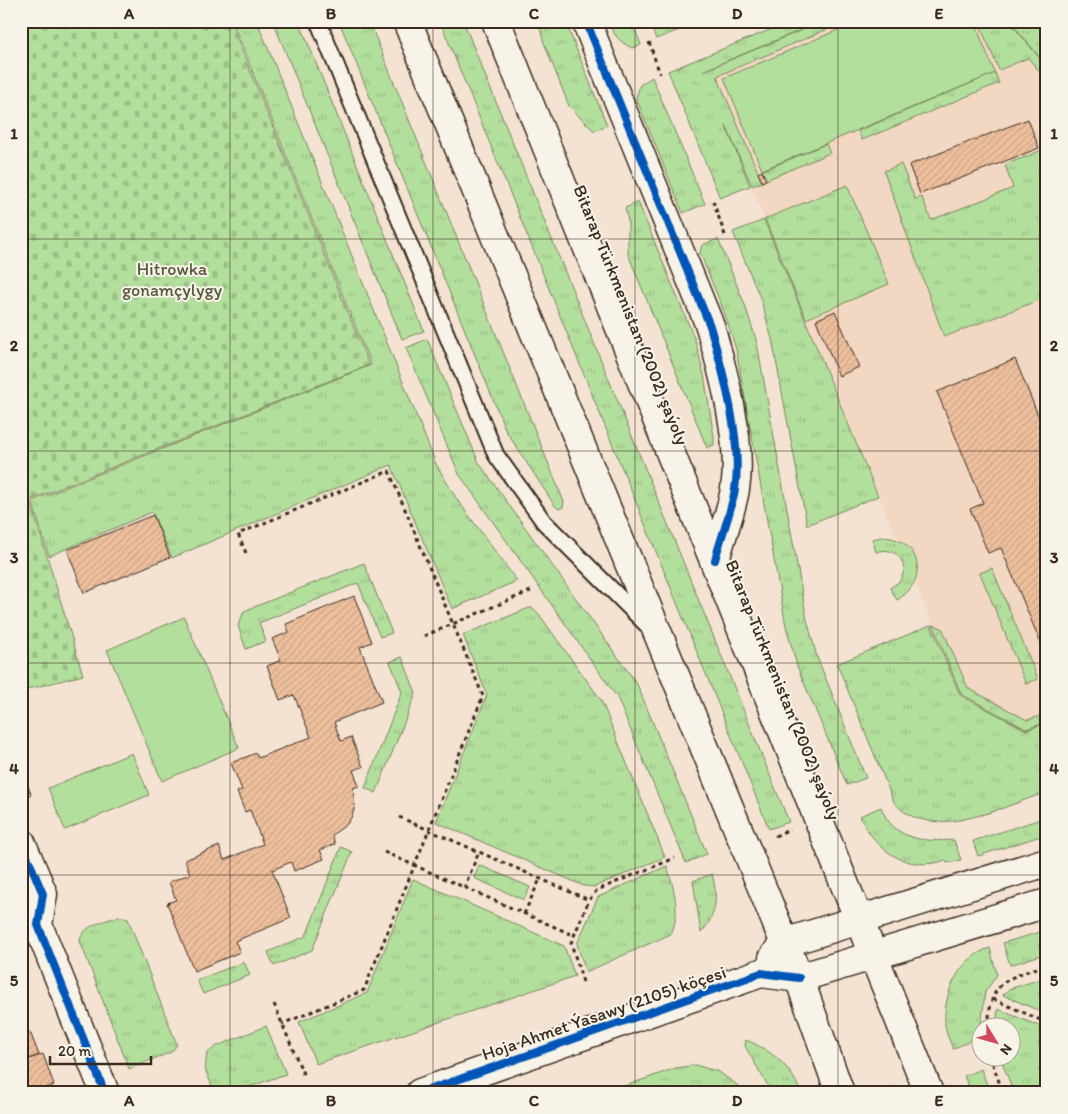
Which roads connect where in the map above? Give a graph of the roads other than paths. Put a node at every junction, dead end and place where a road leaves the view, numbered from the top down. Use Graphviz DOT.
graph roads {
  1 [pos="318,21"];
  2 [pos="408,21"];
  3 [pos="496,21"];
  4 [pos="586,21"];
  5 [pos="715,560"];
  6 [pos="656,634"];
  7 [pos="21,842"];
  8 [pos="1047,862"];
  9 [pos="1047,903"];
  10 [pos="30,920"];
  11 [pos="859,920"];
  12 [pos="784,944"];
  13 [pos="874,955"];
  14 [pos="762,973"];
  15 [pos="799,978"];
  16 [pos="105,1093"];
  17 [pos="420,1093"];
  18 [pos="840,1093"];
  19 [pos="928,1093"];
  1 -- 6 [label="lane"];
  2 -- 6 [label="main road"];
  3 -- 5 [label="main road, Bitarap Türkmenistan (2002) şaýoly"];
  4 -- 5 [label="main road"];
  5 -- 11 [label="main road, Bitarap Türkmenistan (2002) şaýoly"];
  6 -- 12 [label="main road"];
  7 -- 10 [label="main road"];
  8 -- 11 [label="main road"];
  9 -- 13 [label="main road, Hoja Ahmet Ýasawy (2105) köçesi"];
  10 -- 16 [label="main road"];
  11 -- 12 [label="main road"];
  11 -- 13 [label="main road, Bitarap Türkmenistan (2002) şaýoly"];
  12 -- 14 [label="main road"];
  12 -- 15 [label="main road"];
  13 -- 15 [label="main road, Hoja Ahmet Ýasawy (2105) köçesi"];
  13 -- 19 [label="main road, Bitarap Türkmenistan (2002) şaýoly"];
  14 -- 15 [label="main road, Hoja Ahmet Ýasawy (2105) köçesi"];
  14 -- 17 [label="main road, Hoja Ahmet Ýasawy (2105) köçesi"];
  15 -- 18 [label="main road"];
}
